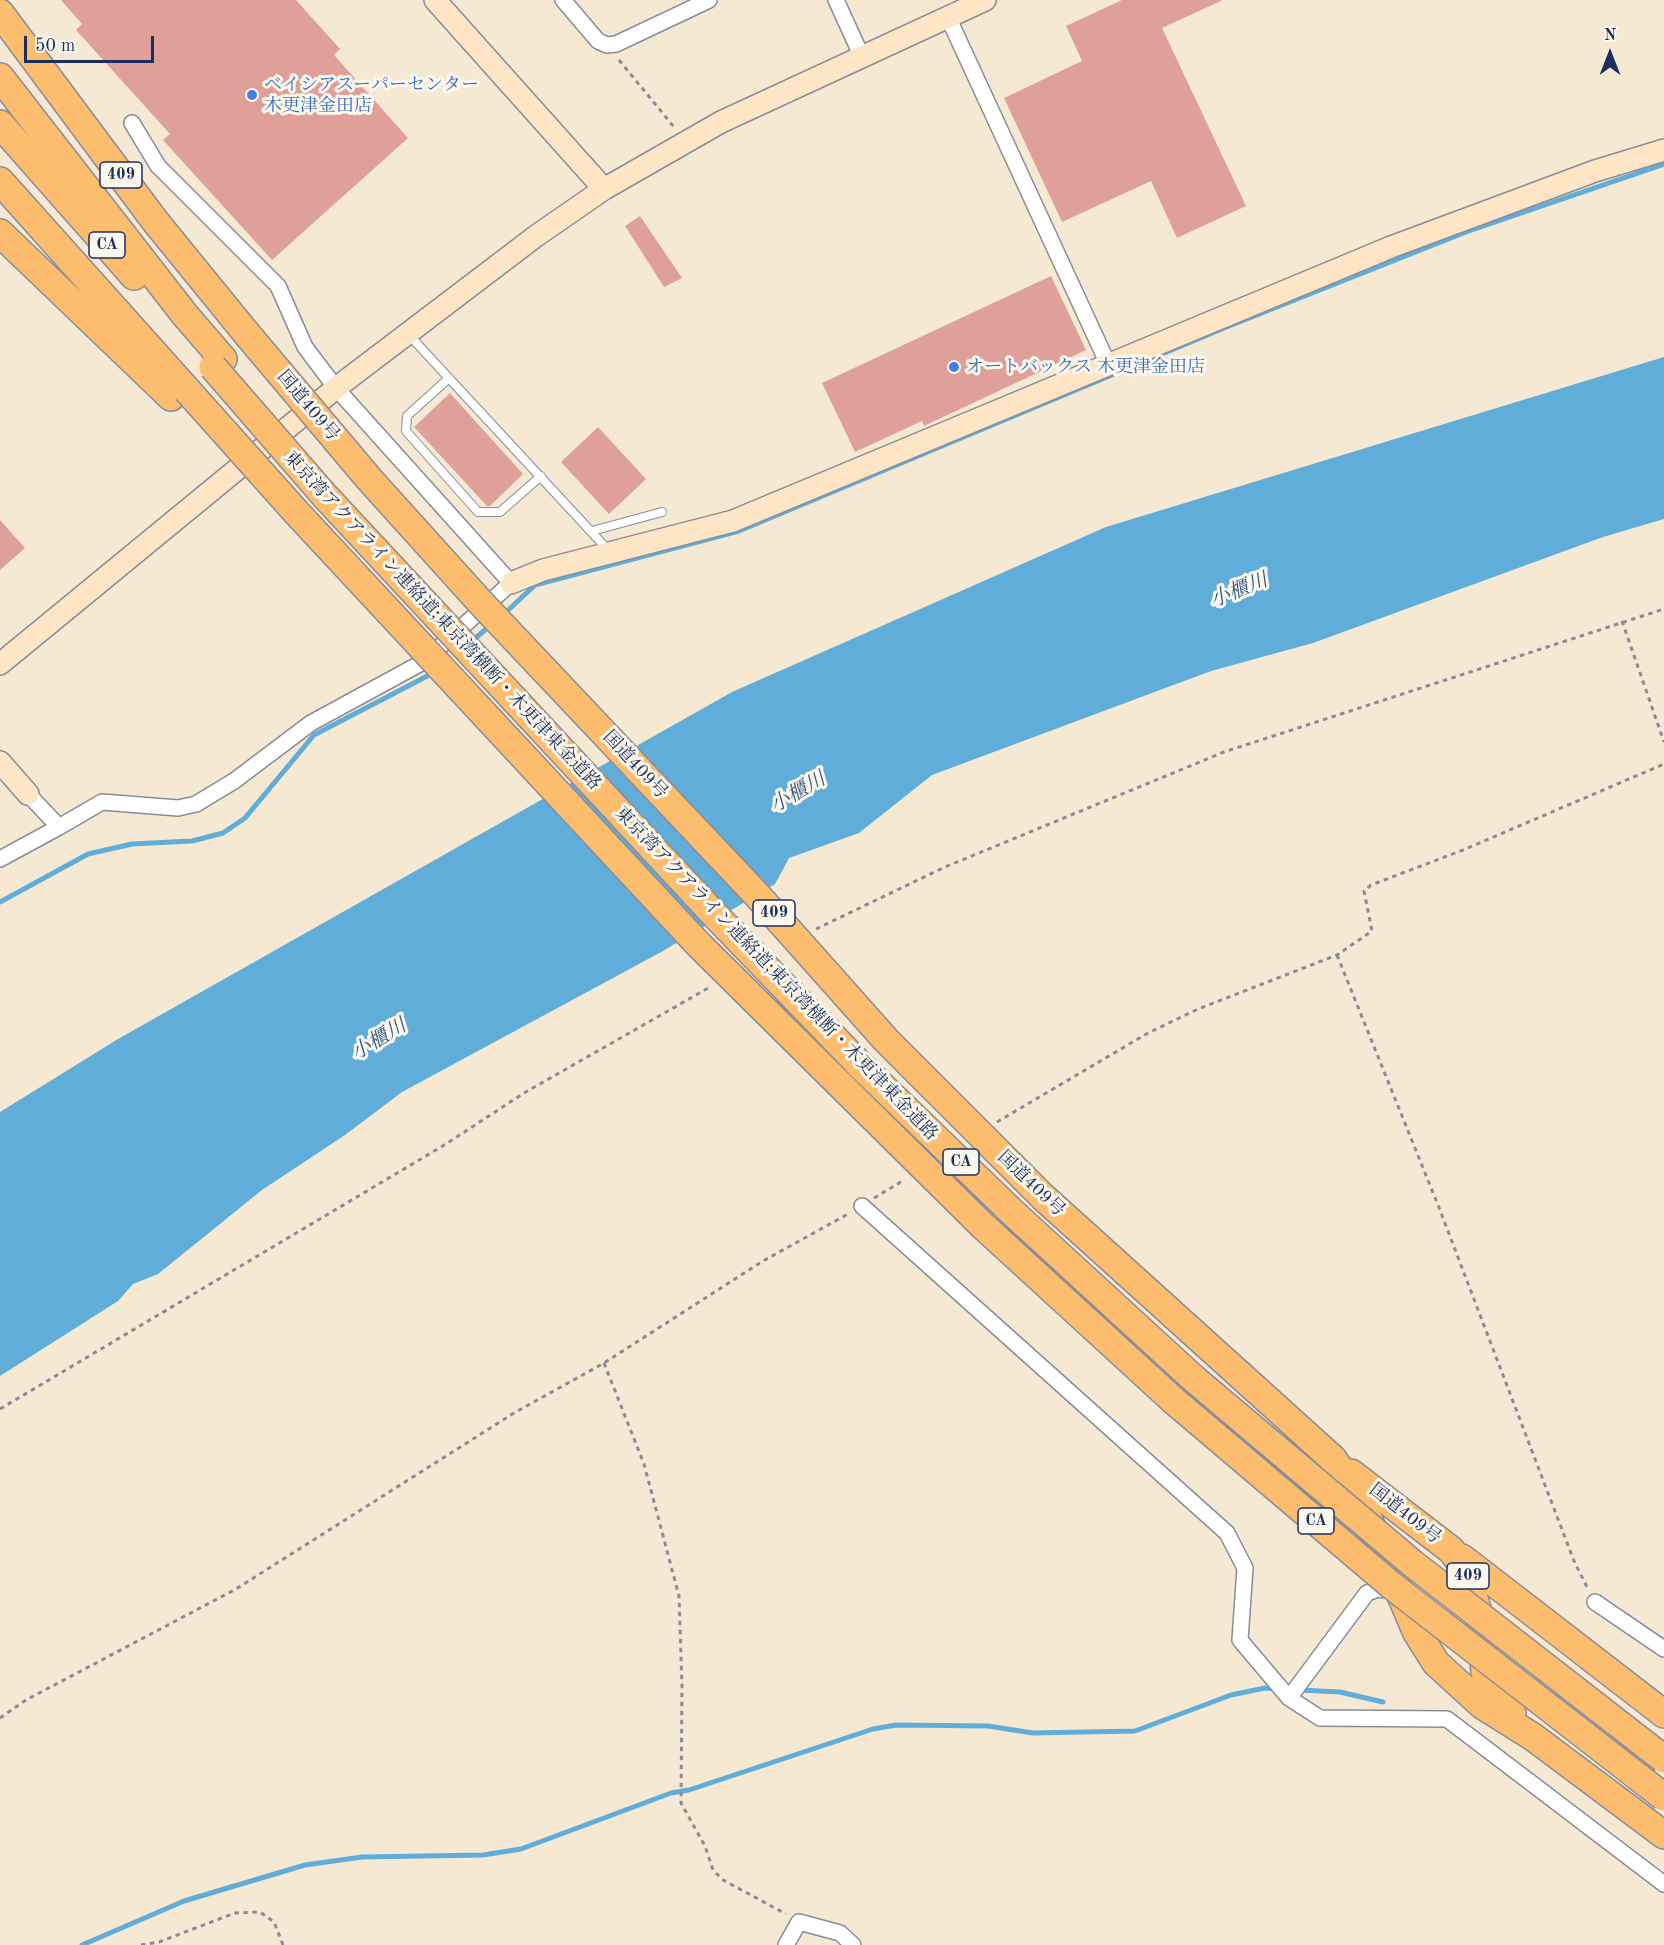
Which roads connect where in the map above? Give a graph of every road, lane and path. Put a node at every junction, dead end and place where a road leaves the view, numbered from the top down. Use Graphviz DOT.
graph roads {
  1 [pos="435,0"];
  2 [pos="563,0"];
  3 [pos="709,0"];
  4 [pos="836,0"];
  5 [pos="985,0"];
  6 [pos="0,13"];
  7 [pos="948,17"];
  8 [pos="607,45"];
  9 [pos="862,57"];
  10 [pos="0,77"];
  11 [pos="132,123"];
  12 [pos="0,124"];
  13 [pos="674,127"];
  14 [pos="1664,150"];
  15 [pos="0,181"];
  16 [pos="604,189"];
  17 [pos="0,233"];
  18 [pos="408,334"];
  19 [pos="218,363"];
  20 [pos="1108,364"];
  21 [pos="449,378"];
  22 [pos="336,388"];
  23 [pos="182,396"];
  24 [pos="541,476"];
  25 [pos="662,512"];
  26 [pos="592,531"];
  27 [pos="612,553"];
  28 [pos="511,582"];
  29 [pos="1664,609"];
  30 [pos="1622,621"];
  31 [pos="0,664"];
  32 [pos="1664,742"];
  33 [pos="0,762"];
  34 [pos="1664,764"];
  35 [pos="28,794"];
  36 [pos="59,826"];
  37 [pos="0,859"];
  38 [pos="812,931"];
  39 [pos="1337,955"];
  40 [pos="712,986"];
  41 [pos="994,1124"];
  42 [pos="913,1174"];
  43 [pos="862,1206"];
  44 [pos="604,1363"];
  45 [pos="0,1408"];
  46 [pos="1333,1459"];
  47 [pos="1451,1550"];
  48 [pos="1399,1592"];
  49 [pos="1595,1602"];
  50 [pos="1664,1649"];
  51 [pos="1289,1698"];
  52 [pos="1664,1714"];
  53 [pos="0,1718"];
  54 [pos="1533,1737"];
  55 [pos="1664,1759"];
  56 [pos="1664,1797"];
  57 [pos="1664,1835"];
  58 [pos="1664,1884"];
  59 [pos="799,1922"];
  60 [pos="141,1945"];
  61 [pos="283,1945"];
  62 [pos="786,1945"];
  63 [pos="853,1945"];
  1 -- 16 [label="street"];
  2 -- 8 [label="street"];
  3 -- 8 [label="street"];
  4 -- 9 [label="street"];
  5 -- 7 [label="street"];
  6 -- 46 [label="highway, 国道409号 / 409, bridge"];
  7 -- 9 [label="street"];
  7 -- 20 [label="street"];
  8 -- 13 [label="path"];
  9 -- 16 [label="street"];
  10 -- 19 [label="highway"];
  11 -- 22 [label="street"];
  12 -- 19 [label="highway, 東京湾アクアライン連絡道;東京湾横断・木更津東金道路 / CA"];
  14 -- 20 [label="street"];
  15 -- 23 [label="highway, CA"];
  16 -- 18 [label="street"];
  17 -- 23 [label="highway"];
  18 -- 21 [label="lane"];
  18 -- 22 [label="street"];
  19 -- 55 [label="highway, 東京湾アクアライン連絡道;東京湾横断・木更津東金道路 / CA, bridge"];
  20 -- 27 [label="street"];
  21 -- 24 [label="lane"];
  21 -- 24 [label="lane"];
  22 -- 28 [label="street"];
  22 -- 31 [label="street"];
  23 -- 56 [label="highway, 東京湾アクアライン連絡道;東京湾横断・木更津東金道路 / CA, bridge"];
  24 -- 26 [label="lane"];
  25 -- 26 [label="lane"];
  26 -- 27 [label="lane"];
  27 -- 28 [label="street"];
  28 -- 36 [label="street"];
  29 -- 30 [label="path"];
  30 -- 32 [label="path"];
  30 -- 38 [label="path"];
  33 -- 35 [label="street"];
  34 -- 39 [label="path"];
  35 -- 36 [label="street"];
  36 -- 37 [label="street"];
  39 -- 41 [label="path"];
  39 -- 49 [label="path"];
  40 -- 45 [label="path"];
  42 -- 43 [label="path"];
  43 -- 44 [label="path"];
  43 -- 51 [label="street"];
  44 -- 53 [label="path"];
  44 -- 59 [label="path"];
  46 -- 47 [label="highway, 国道409号 / 409"];
  46 -- 48 [label="highway, 国道409号 / 409"];
  47 -- 52 [label="highway"];
  47 -- 54 [label="highway, 国道409号 / 409"];
  48 -- 51 [label="street"];
  48 -- 54 [label="highway, 国道409号 / 409"];
  49 -- 50 [label="street"];
  51 -- 58 [label="street"];
  54 -- 57 [label="highway, 国道409号 / 409"];
  59 -- 62 [label="street"];
  59 -- 63 [label="street"];
  60 -- 61 [label="path"];
}
